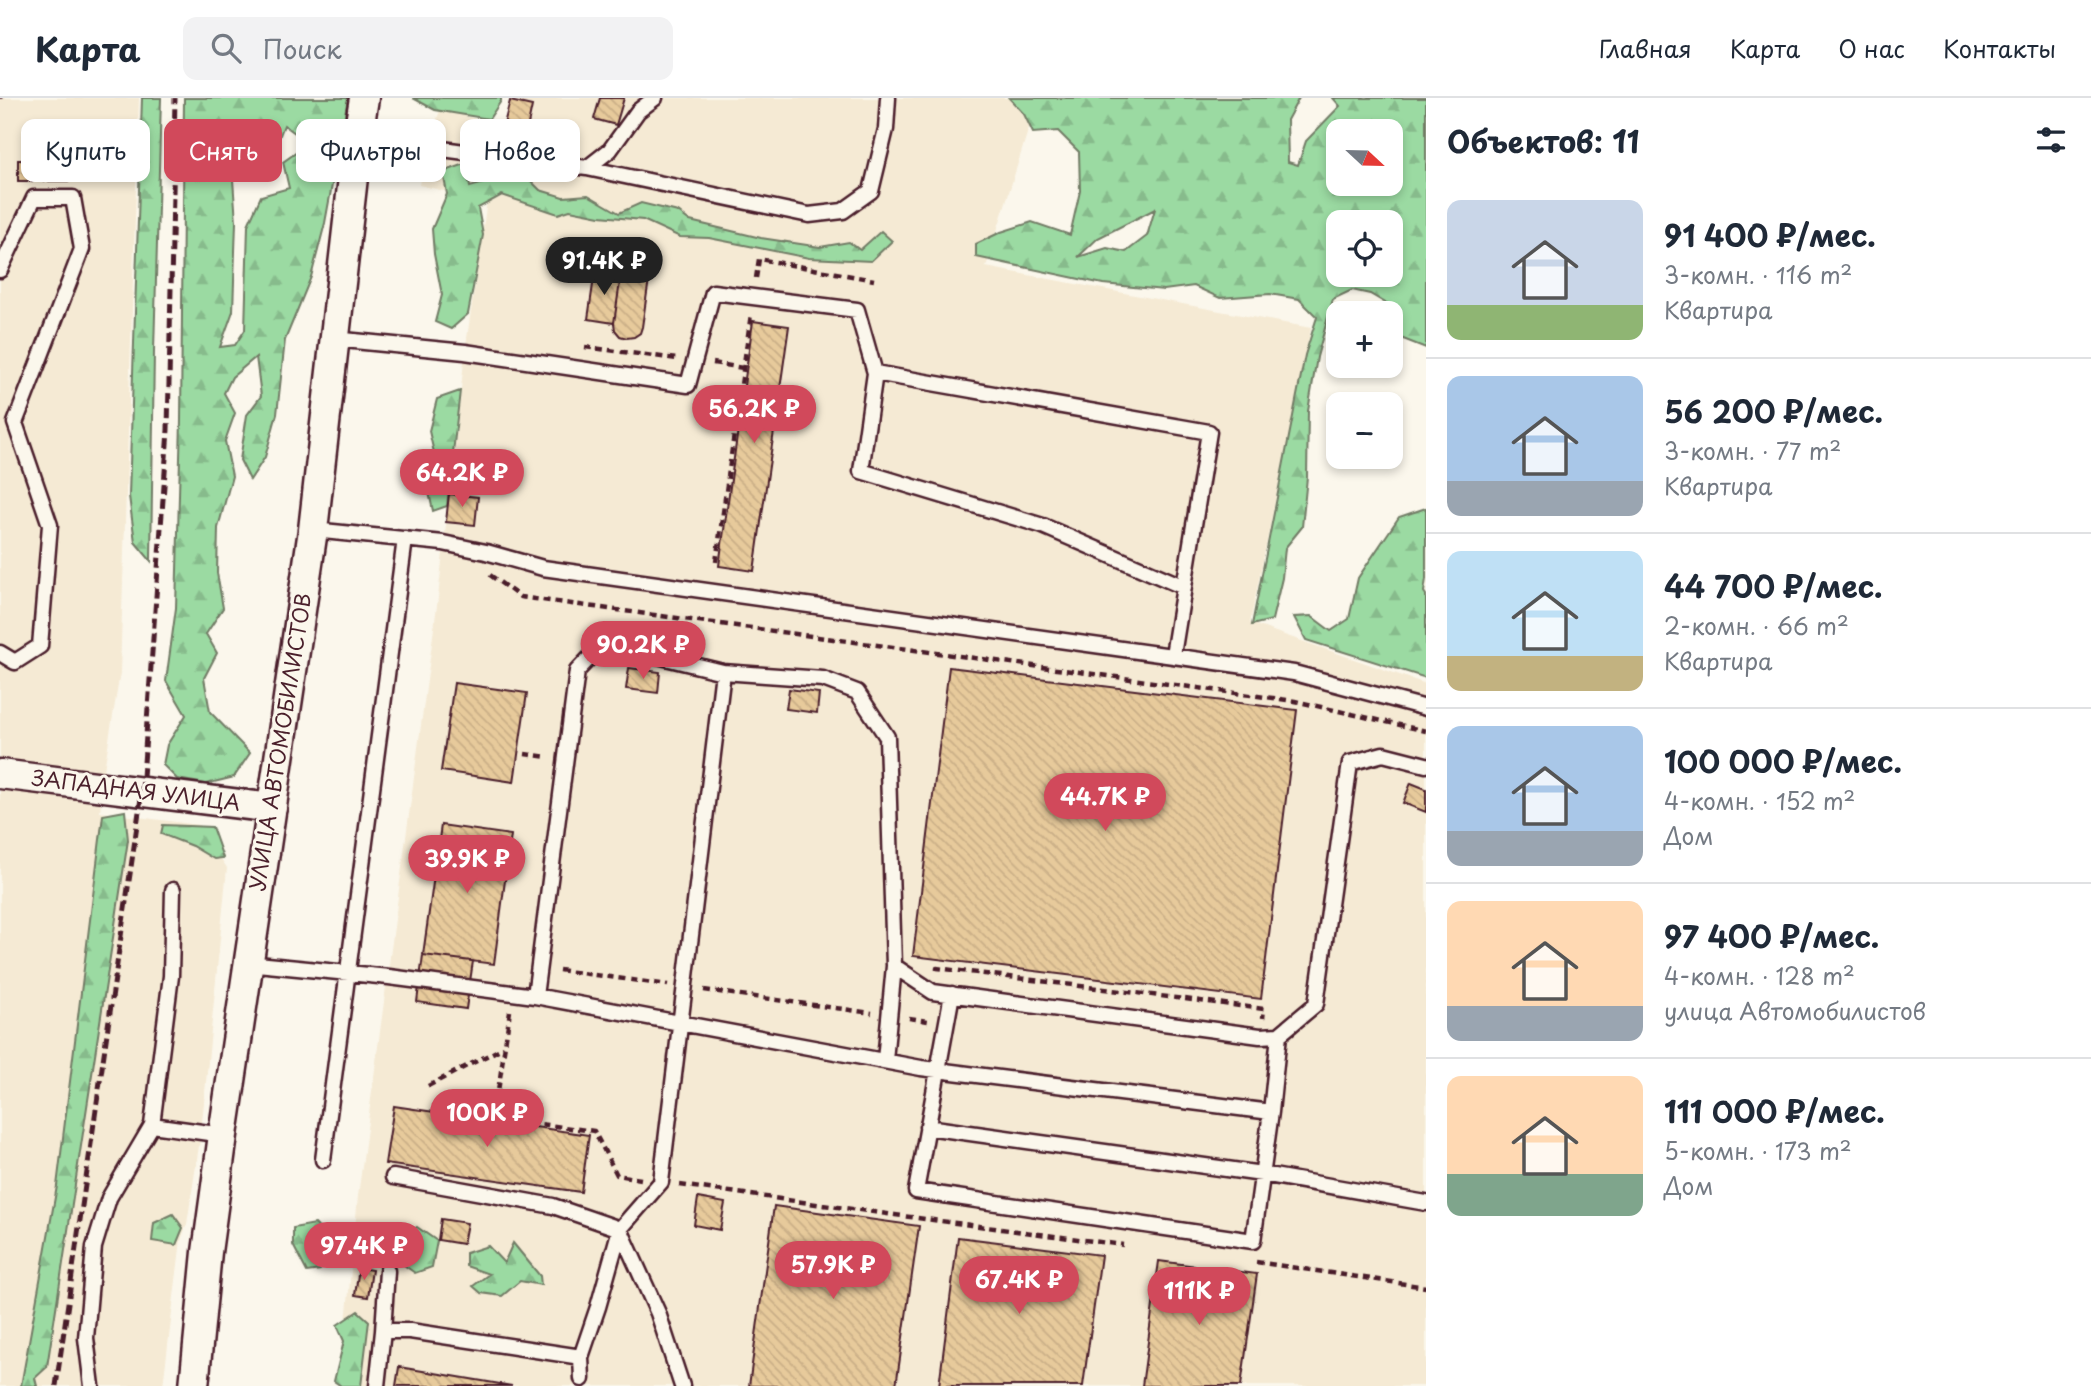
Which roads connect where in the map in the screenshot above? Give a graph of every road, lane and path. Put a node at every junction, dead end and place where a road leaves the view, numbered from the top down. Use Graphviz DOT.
graph roads {
  1 [pos="363,98"];
  2 [pos="655,98"];
  3 [pos="888,98"];
  4 [pos="360,119"];
  5 [pos="446,148"];
  6 [pos="587,168"];
  7 [pos="352,182"];
  8 [pos="0,270"];
  9 [pos="874,280"];
  10 [pos="753,297"];
  11 [pos="334,339"];
  12 [pos="585,346"];
  13 [pos="694,361"];
  14 [pos="744,368"];
  15 [pos="875,373"];
  16 [pos="313,530"];
  17 [pos="405,539"];
  18 [pos="716,562"];
  19 [pos="482,570"];
  20 [pos="1184,587"];
  21 [pos="0,653"];
  22 [pos="1173,655"];
  23 [pos="723,671"];
  24 [pos="1426,708"];
  25 [pos="1426,731"];
  26 [pos="525,754"];
  27 [pos="554,757"];
  28 [pos="1426,765"];
  29 [pos="0,774"];
  30 [pos="272,808"];
  31 [pos="173,890"];
  32 [pos="247,963"];
  33 [pos="894,966"];
  34 [pos="538,967"];
  35 [pos="347,973"];
  36 [pos="686,988"];
  37 [pos="933,992"];
  38 [pos="512,993"];
  39 [pos="952,995"];
  40 [pos="535,996"];
  41 [pos="1264,1009"];
  42 [pos="889,1016"];
  43 [pos="929,1021"];
  44 [pos="681,1022"];
  45 [pos="1279,1035"];
  46 [pos="505,1046"];
  47 [pos="885,1060"];
  48 [pos="921,1068"];
  49 [pos="937,1070"];
  50 [pos="428,1086"];
  51 [pos="1271,1112"];
  52 [pos="152,1125"];
  53 [pos="927,1127"];
  54 [pos="223,1135"];
  55 [pos="323,1160"];
  56 [pos="1262,1174"];
  57 [pos="393,1177"];
  58 [pos="662,1182"];
  59 [pos="897,1202"];
  60 [pos="1426,1203"];
  61 [pos="895,1215"];
  62 [pos="620,1229"];
  63 [pos="1123,1245"];
  64 [pos="1253,1261"];
  65 [pos="387,1271"];
  66 [pos="1426,1287"];
  67 [pos="383,1331"];
  68 [pos="581,1357"];
  69 [pos="582,1379"];
  70 [pos="92,1386"];
  71 [pos="194,1386"];
  72 [pos="377,1386"];
  73 [pos="682,1386"];
  1 -- 4 [label="street, УЛИЦА АВТОМОБИЛИСТОВ"];
  2 -- 6 [label="lane"];
  3 -- 6 [label="lane"];
  5 -- 6 [label="lane"];
  7 -- 11 [label="street, УЛИЦА АВТОМОБИЛИСТОВ"];
  8 -- 21 [label="lane"];
  9 -- 10 [label="path"];
  10 -- 13 [label="lane"];
  10 -- 14 [label="path"];
  10 -- 15 [label="lane"];
  11 -- 13 [label="lane"];
  11 -- 16 [label="street, УЛИЦА АВТОМОБИЛИСТОВ"];
  12 -- 13 [label="path"];
  13 -- 14 [label="path"];
  14 -- 18 [label="path"];
  15 -- 20 [label="lane"];
  15 -- 20 [label="lane"];
  16 -- 17 [label="lane"];
  16 -- 30 [label="street, УЛИЦА АВТОМОБИЛИСТОВ"];
  17 -- 22 [label="lane"];
  17 -- 35 [label="lane"];
  19 -- 25 [label="path"];
  20 -- 22 [label="lane"];
  22 -- 24 [label="lane"];
  23 -- 33 [label="lane"];
  23 -- 34 [label="lane"];
  23 -- 36 [label="lane"];
  26 -- 27 [label="path"];
  28 -- 45 [label="lane"];
  29 -- 30 [label="street, ЗАПАДНАЯ УЛИЦА"];
  30 -- 32 [label="street, УЛИЦА АВТОМОБИЛИСТОВ"];
  31 -- 52 [label="lane"];
  32 -- 35 [label="lane"];
  32 -- 54 [label="street, УЛИЦА АВТОМОБИЛИСТОВ"];
  33 -- 37 [label="lane"];
  33 -- 42 [label="lane"];
  34 -- 36 [label="path"];
  34 -- 40 [label="lane"];
  35 -- 38 [label="lane"];
  35 -- 55 [label="lane"];
  36 -- 42 [label="path"];
  36 -- 44 [label="lane"];
  37 -- 39 [label="lane"];
  37 -- 41 [label="path"];
  37 -- 43 [label="path"];
  38 -- 40 [label="lane"];
  38 -- 46 [label="path"];
  39 -- 45 [label="lane"];
  39 -- 49 [label="lane"];
  40 -- 44 [label="lane"];
  42 -- 43 [label="path"];
  42 -- 47 [label="lane"];
  43 -- 48 [label="path"];
  44 -- 47 [label="lane"];
  44 -- 58 [label="lane"];
  45 -- 51 [label="lane"];
  46 -- 50 [label="path"];
  46 -- 58 [label="path"];
  47 -- 48 [label="lane"];
  48 -- 49 [label="lane"];
  49 -- 51 [label="lane"];
  49 -- 53 [label="lane"];
  51 -- 56 [label="lane"];
  52 -- 54 [label="lane"];
  52 -- 70 [label="lane"];
  53 -- 56 [label="lane"];
  53 -- 56 [label="lane"];
  54 -- 71 [label="street, УЛИЦА АВТОМОБИЛИСТОВ"];
  56 -- 60 [label="lane"];
  57 -- 62 [label="lane"];
  58 -- 61 [label="path"];
  58 -- 62 [label="lane"];
  59 -- 61 [label="path"];
  61 -- 63 [label="path"];
  62 -- 68 [label="lane"];
  62 -- 73 [label="lane"];
  64 -- 66 [label="path"];
  65 -- 67 [label="lane"];
  67 -- 68 [label="lane"];
  67 -- 72 [label="lane"];
  68 -- 69 [label="lane"];
}
